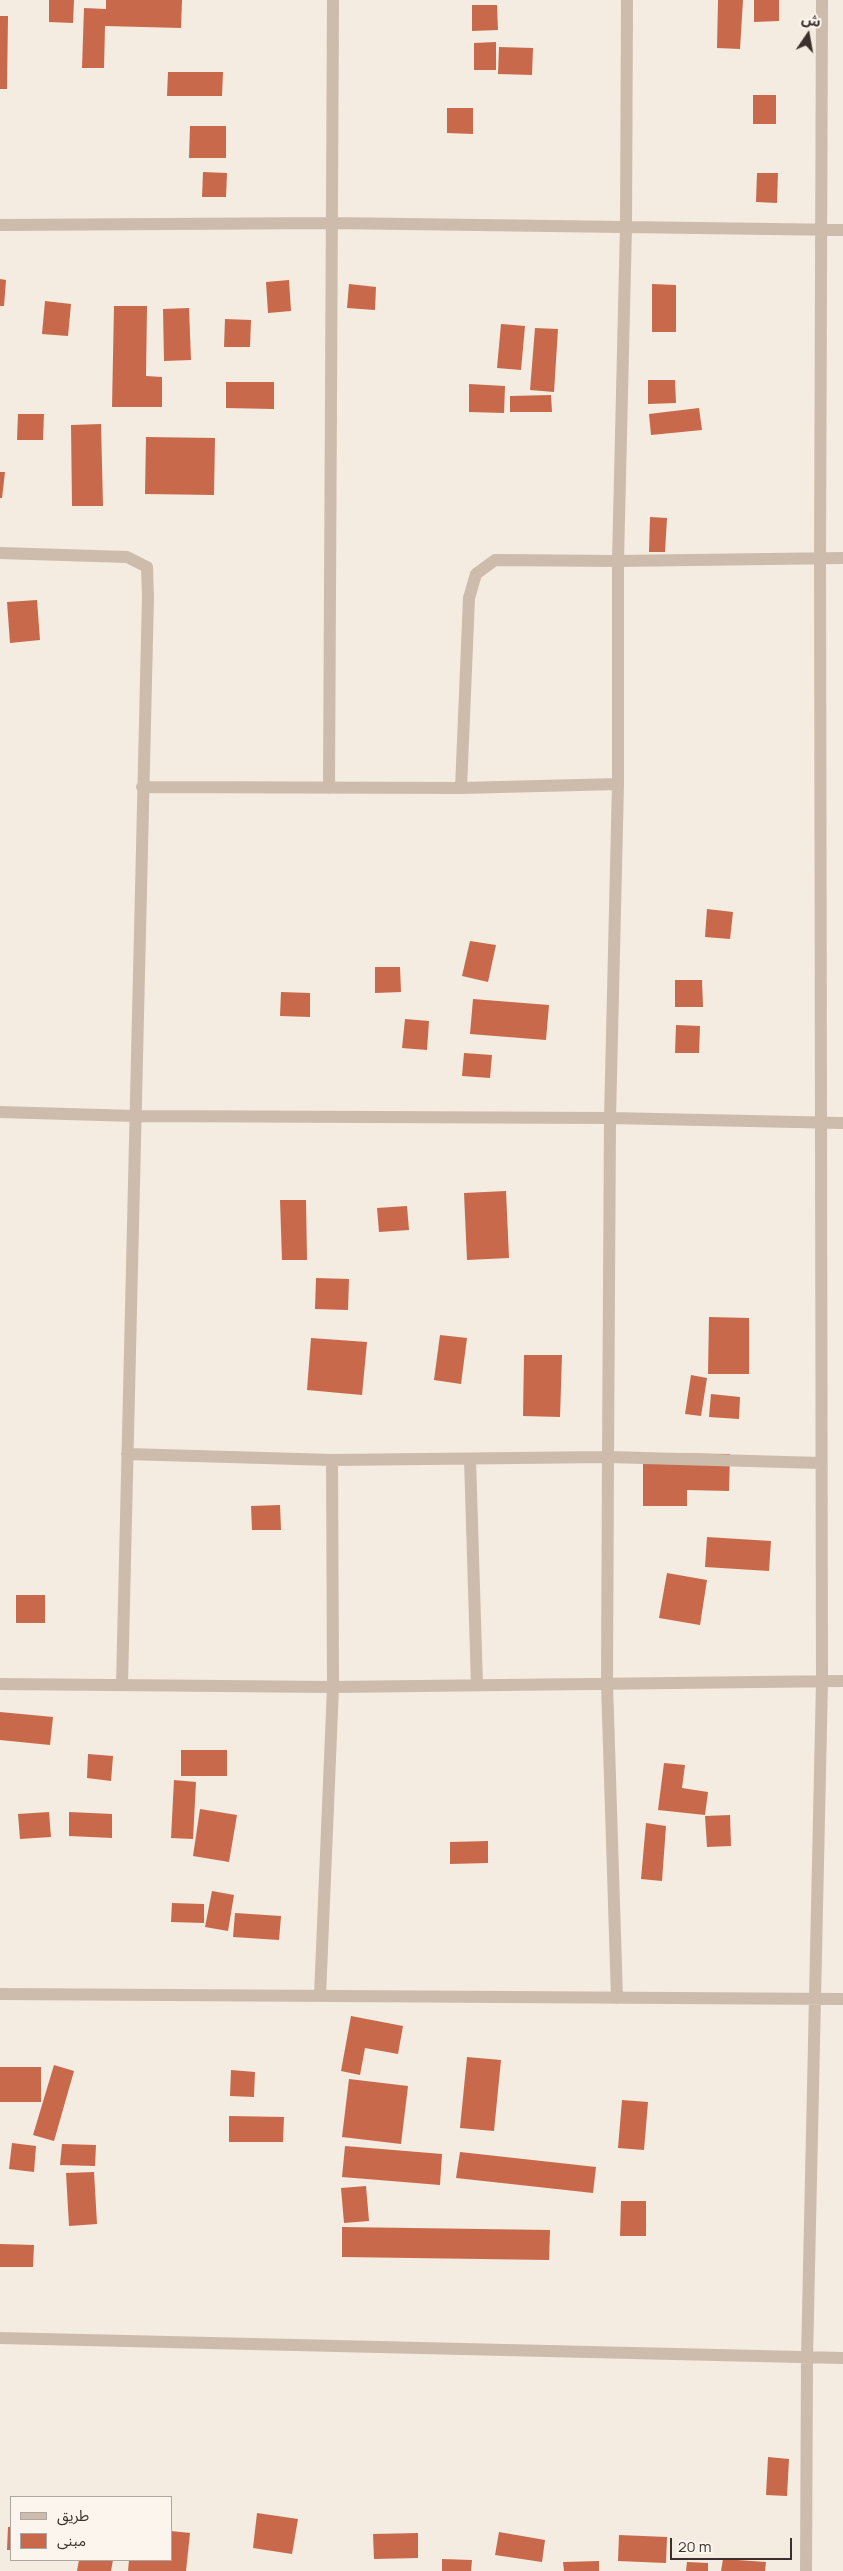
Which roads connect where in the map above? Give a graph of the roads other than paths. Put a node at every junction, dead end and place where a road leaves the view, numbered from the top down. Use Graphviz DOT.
graph roads {
  1 [pos="332,0"];
  2 [pos="627,0"];
  3 [pos="822,0"];
  4 [pos="332,223"];
  5 [pos="0,225"];
  6 [pos="626,226"];
  7 [pos="820,230"];
  8 [pos="843,230"];
  9 [pos="0,553"];
  10 [pos="843,558"];
  11 [pos="820,559"];
  12 [pos="618,561"];
  13 [pos="618,784"];
  14 [pos="142,787"];
  15 [pos="329,788"];
  16 [pos="461,788"];
  17 [pos="0,1112"];
  18 [pos="135,1116"];
  19 [pos="610,1118"];
  20 [pos="843,1123"];
  21 [pos="820,1124"];
  22 [pos="127,1454"];
  23 [pos="470,1458"];
  24 [pos="608,1458"];
  25 [pos="332,1460"];
  26 [pos="821,1463"];
  27 [pos="843,1681"];
  28 [pos="822,1682"];
  29 [pos="0,1684"];
  30 [pos="607,1684"];
  31 [pos="122,1685"];
  32 [pos="478,1685"];
  33 [pos="333,1687"];
  34 [pos="0,1994"];
  35 [pos="320,1996"];
  36 [pos="617,1998"];
  37 [pos="815,1999"];
  38 [pos="843,1999"];
  39 [pos="0,2338"];
  40 [pos="807,2358"];
  41 [pos="843,2358"];
  42 [pos="806,2571"];
  1 -- 4 [label="street"];
  2 -- 6 [label="street"];
  3 -- 7 [label="street"];
  4 -- 5 [label="street"];
  4 -- 6 [label="street"];
  4 -- 15 [label="street"];
  6 -- 7 [label="street"];
  6 -- 12 [label="street"];
  7 -- 8 [label="street"];
  7 -- 11 [label="street"];
  9 -- 14 [label="street"];
  10 -- 11 [label="street"];
  11 -- 12 [label="street"];
  11 -- 21 [label="street"];
  12 -- 13 [label="street"];
  12 -- 16 [label="street"];
  13 -- 16 [label="street"];
  13 -- 19 [label="street"];
  14 -- 15 [label="street"];
  14 -- 18 [label="street"];
  15 -- 16 [label="street"];
  17 -- 18 [label="street"];
  18 -- 19 [label="street"];
  18 -- 22 [label="street"];
  19 -- 21 [label="street"];
  19 -- 24 [label="street"];
  20 -- 21 [label="street"];
  21 -- 26 [label="street"];
  22 -- 25 [label="street"];
  22 -- 31 [label="street"];
  23 -- 24 [label="street"];
  23 -- 25 [label="street"];
  23 -- 32 [label="street"];
  24 -- 26 [label="street"];
  24 -- 30 [label="street"];
  25 -- 33 [label="street"];
  26 -- 28 [label="street"];
  27 -- 28 [label="street"];
  28 -- 30 [label="street"];
  28 -- 37 [label="street"];
  29 -- 31 [label="street"];
  30 -- 32 [label="street"];
  30 -- 36 [label="street"];
  31 -- 33 [label="street"];
  32 -- 33 [label="street"];
  33 -- 35 [label="street"];
  34 -- 35 [label="street"];
  35 -- 36 [label="street"];
  36 -- 37 [label="street"];
  37 -- 38 [label="street"];
  37 -- 40 [label="street"];
  39 -- 40 [label="street"];
  40 -- 41 [label="street"];
  40 -- 42 [label="street"];
}
